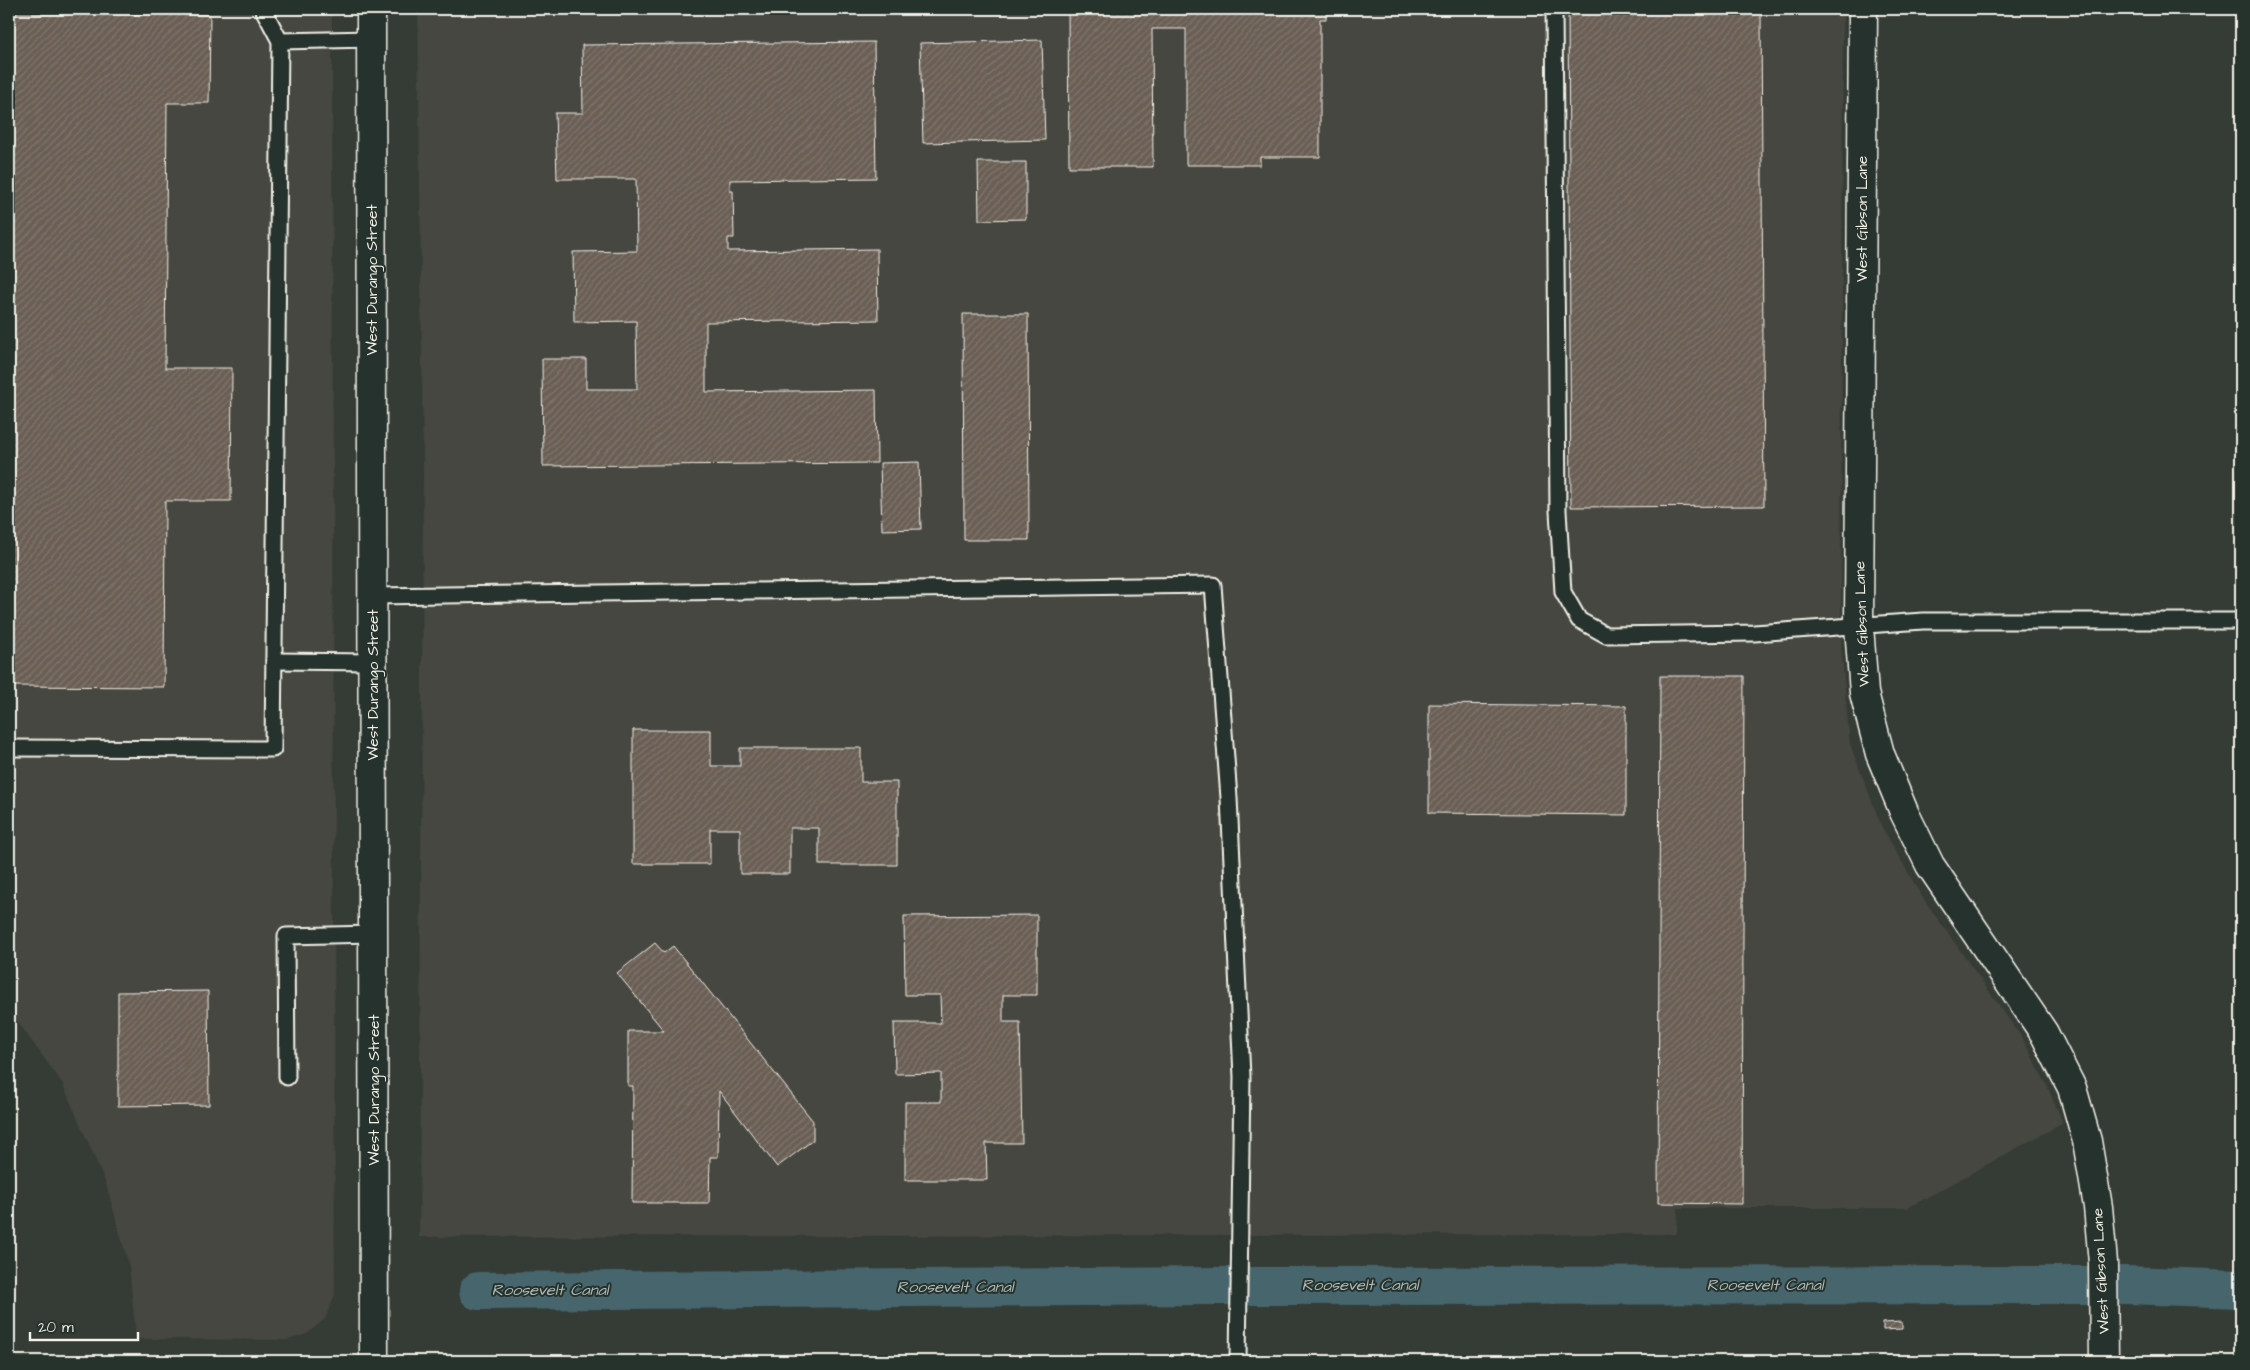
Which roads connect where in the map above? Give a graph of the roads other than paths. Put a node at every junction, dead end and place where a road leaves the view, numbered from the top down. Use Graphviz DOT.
graph roads {
  1 [pos="263,9"];
  2 [pos="371,9"];
  3 [pos="1554,9"];
  4 [pos="1863,9"];
  5 [pos="371,39"];
  6 [pos="280,41"];
  7 [pos="372,596"];
  8 [pos="2241,621"];
  9 [pos="1859,626"];
  10 [pos="274,660"];
  11 [pos="373,662"];
  12 [pos="9,748"];
  13 [pos="374,934"];
  14 [pos="287,1077"];
  15 [pos="374,1361"];
  16 [pos="1238,1361"];
  17 [pos="2104,1361"];
  1 -- 6 [label="lane"];
  2 -- 5 [label="street, West Durango Street"];
  3 -- 9 [label="lane"];
  4 -- 9 [label="street, West Gibson Lane"];
  5 -- 6 [label="lane"];
  5 -- 7 [label="street, West Durango Street"];
  6 -- 10 [label="lane"];
  7 -- 11 [label="street, West Durango Street"];
  7 -- 16 [label="lane"];
  8 -- 9 [label="lane"];
  9 -- 17 [label="street, West Gibson Lane"];
  10 -- 11 [label="lane"];
  10 -- 12 [label="lane"];
  11 -- 13 [label="street, West Durango Street"];
  13 -- 14 [label="lane"];
  13 -- 15 [label="street, West Durango Street"];
}
